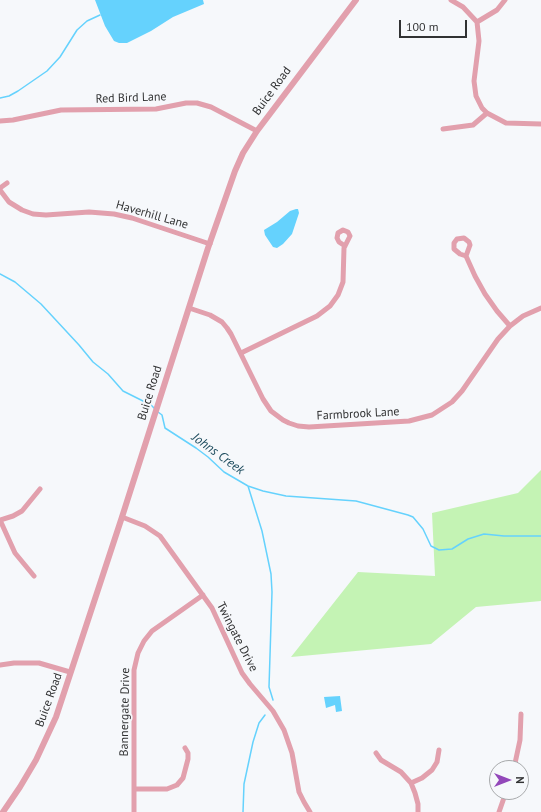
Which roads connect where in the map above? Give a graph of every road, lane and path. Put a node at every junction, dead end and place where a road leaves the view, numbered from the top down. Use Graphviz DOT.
graph roads {
  1 [pos="356,0"];
  2 [pos="451,0"];
  3 [pos="505,0"];
  4 [pos="477,22"];
  5 [pos="487,113"];
  6 [pos="0,121"];
  7 [pos="541,124"];
  8 [pos="443,129"];
  9 [pos="257,131"];
  10 [pos="7,183"];
  11 [pos="0,189"];
  12 [pos="210,244"];
  13 [pos="345,246"];
  14 [pos="466,256"];
  15 [pos="189,308"];
  16 [pos="541,308"];
  17 [pos="510,326"];
  18 [pos="241,353"];
  19 [pos="40,489"];
  20 [pos="122,517"];
  21 [pos="0,520"];
  22 [pos="34,576"];
  23 [pos="203,595"];
  24 [pos="0,665"];
  25 [pos="70,672"];
  26 [pos="521,714"];
  27 [pos="185,748"];
  28 [pos="439,750"];
  29 [pos="376,753"];
  30 [pos="516,760"];
  31 [pos="410,783"];
  32 [pos="134,789"];
  33 [pos="503,800"];
  34 [pos="3,812"];
  35 [pos="134,812"];
  36 [pos="310,812"];
  37 [pos="418,812"];
  38 [pos="499,812"];
  1 -- 9 [label="street, Buice Road"];
  2 -- 4 [label="street"];
  3 -- 4 [label="street"];
  4 -- 5 [label="street"];
  5 -- 7 [label="street"];
  5 -- 8 [label="street"];
  6 -- 9 [label="street, Red Bird Lane"];
  9 -- 12 [label="street, Buice Road"];
  10 -- 11 [label="street"];
  11 -- 12 [label="street, Haverhill Lane"];
  12 -- 15 [label="street, Buice Road"];
  13 -- 18 [label="street"];
  14 -- 17 [label="street"];
  15 -- 18 [label="street, Farmbrook Lane"];
  15 -- 20 [label="street, Buice Road"];
  16 -- 17 [label="street, Farmbrook Lane"];
  17 -- 18 [label="street, Farmbrook Lane"];
  19 -- 21 [label="street"];
  20 -- 23 [label="street, Twingate Drive"];
  20 -- 25 [label="street, Buice Road"];
  21 -- 22 [label="street"];
  23 -- 32 [label="street, Bannergate Drive"];
  23 -- 36 [label="street, Twingate Drive"];
  24 -- 25 [label="street"];
  25 -- 34 [label="street, Buice Road"];
  26 -- 30 [label="street"];
  27 -- 32 [label="street"];
  28 -- 31 [label="street"];
  29 -- 31 [label="street"];
  31 -- 37 [label="street"];
  32 -- 35 [label="street, Bannergate Drive"];
  33 -- 38 [label="street"];
}
